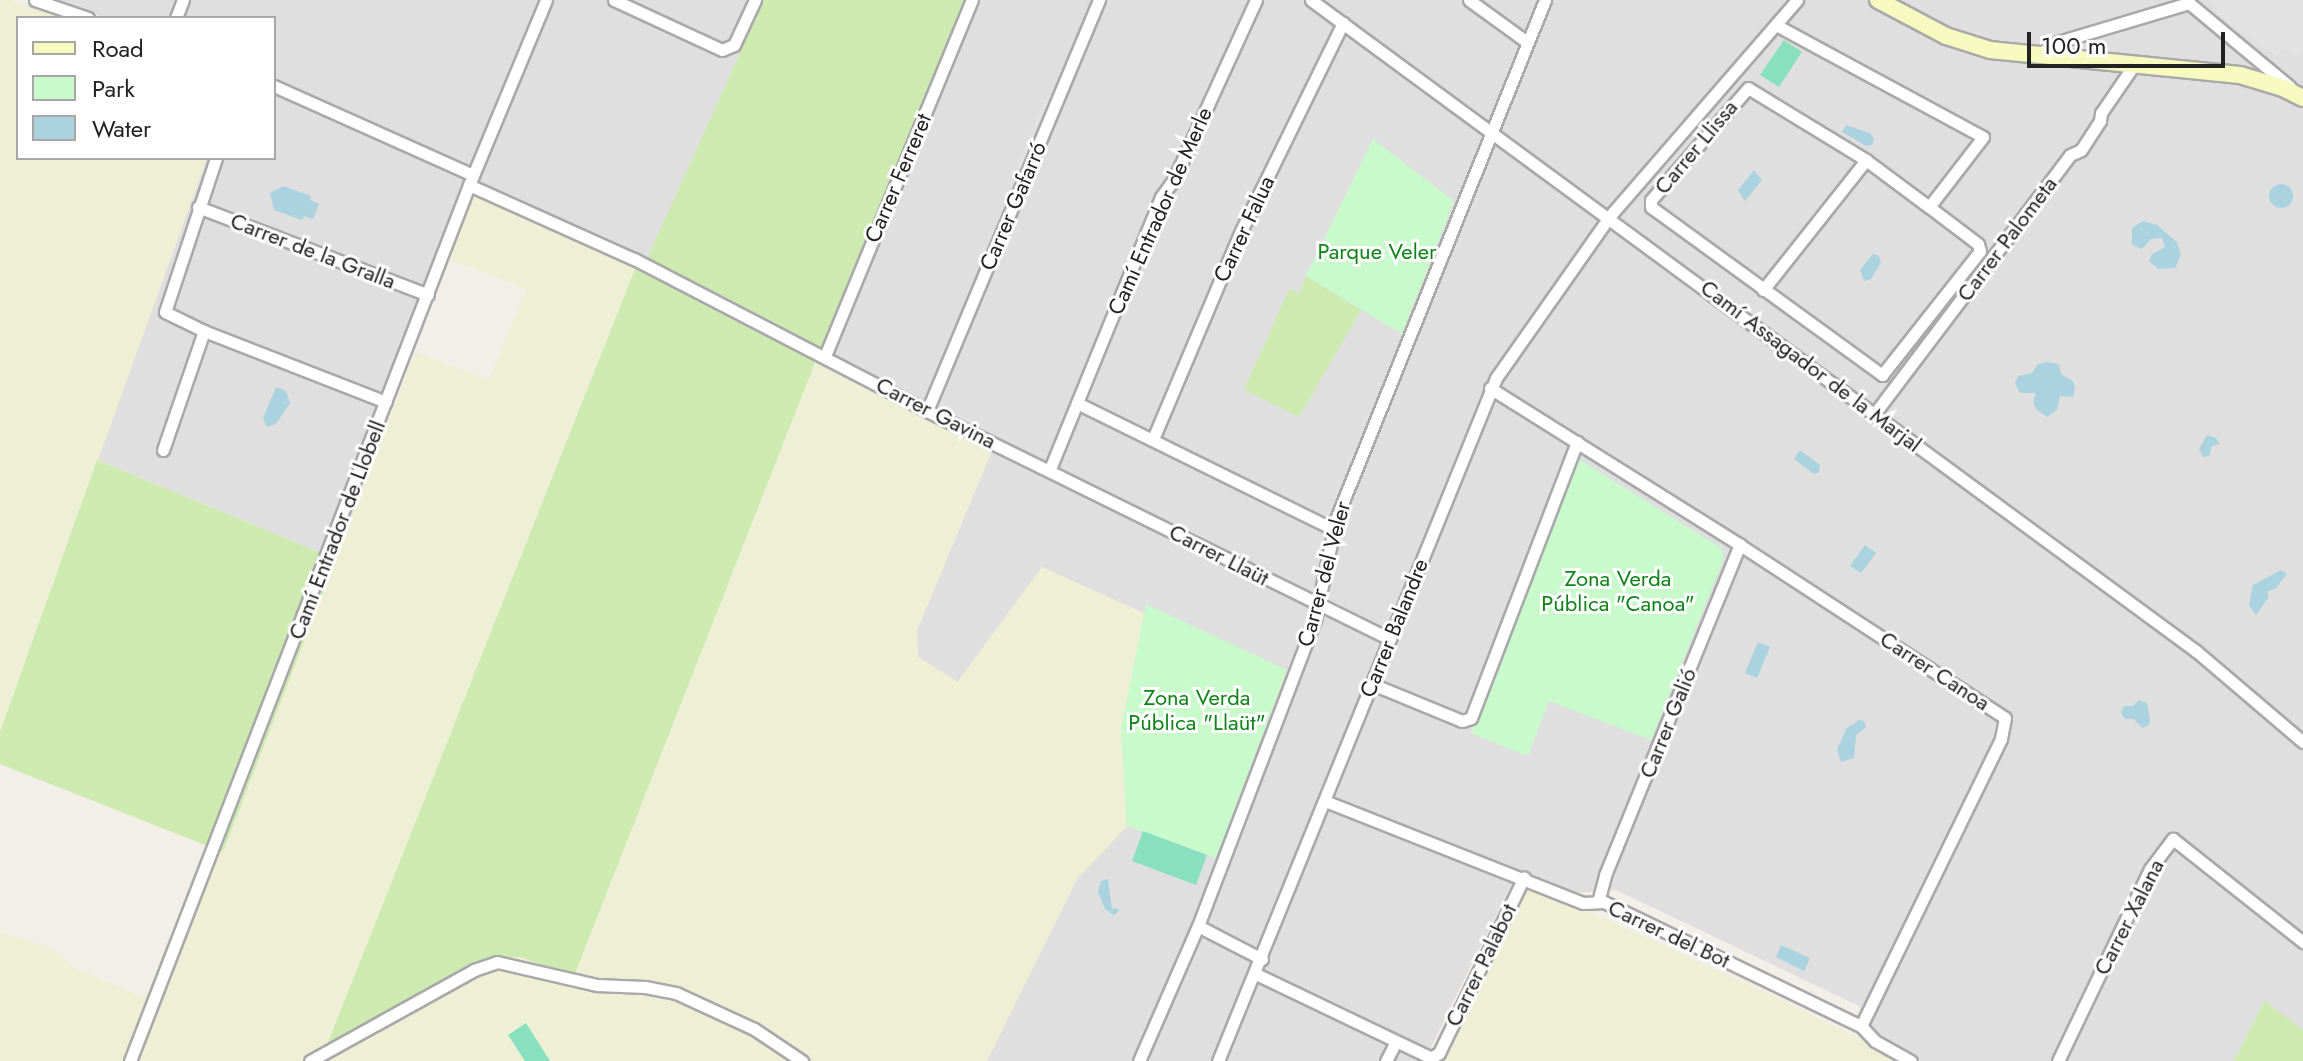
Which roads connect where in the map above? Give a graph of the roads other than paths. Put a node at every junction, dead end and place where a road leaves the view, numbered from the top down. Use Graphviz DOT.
graph roads {
  1 [pos="35,0"];
  2 [pos="546,0"];
  3 [pos="614,0"];
  4 [pos="755,0"];
  5 [pos="972,0"];
  6 [pos="1099,0"];
  7 [pos="1256,0"];
  8 [pos="1311,0"];
  9 [pos="1469,0"];
  10 [pos="1545,0"];
  11 [pos="1797,0"];
  12 [pos="1878,0"];
  13 [pos="2192,2"];
  14 [pos="82,16"];
  15 [pos="1343,23"];
  16 [pos="1776,25"];
  17 [pos="1527,42"];
  18 [pos="2034,57"];
  19 [pos="2134,65"];
  20 [pos="276,87"];
  21 [pos="2303,98"];
  22 [pos="1492,131"];
  23 [pos="215,160"];
  24 [pos="1866,160"];
  25 [pos="471,180"];
  26 [pos="198,207"];
  27 [pos="1929,207"];
  28 [pos="1609,217"];
  29 [pos="1763,290"];
  30 [pos="428,295"];
  31 [pos="204,331"];
  32 [pos="825,356"];
  33 [pos="1490,388"];
  34 [pos="386,402"];
  35 [pos="1077,403"];
  36 [pos="927,411"];
  37 [pos="1875,413"];
  38 [pos="1153,439"];
  39 [pos="1577,442"];
  40 [pos="163,450"];
  41 [pos="1050,469"];
  42 [pos="1333,529"];
  43 [pos="1740,545"];
  44 [pos="1318,605"];
  45 [pos="1390,639"];
  46 [pos="1372,684"];
  47 [pos="2303,742"];
  48 [pos="1325,801"];
  49 [pos="1524,877"];
  50 [pos="1598,902"];
  51 [pos="1198,926"];
  52 [pos="2303,942"];
  53 [pos="1262,959"];
  54 [pos="1256,974"];
  55 [pos="1861,1026"];
  56 [pos="1396,1041"];
  57 [pos="130,1061"];
  58 [pos="310,1061"];
  59 [pos="802,1061"];
  60 [pos="1139,1061"];
  61 [pos="1218,1061"];
  62 [pos="1386,1061"];
  63 [pos="1911,1061"];
  64 [pos="2058,1061"];
  1 -- 14 [label="street"];
  2 -- 25 [label="street, Camí Entrador de Llobell"];
  3 -- 4 [label="street"];
  5 -- 32 [label="street, Carrer Ferreret"];
  6 -- 36 [label="street, Carrer Gafarró"];
  7 -- 35 [label="street, Camí Entrador de Merle"];
  8 -- 15 [label="street, Camí Assagador de la Marjal"];
  9 -- 17 [label="street"];
  10 -- 17 [label="street, Carrer del Veler"];
  11 -- 16 [label="street, Carrer Balandre"];
  12 -- 18 [label="main road"];
  13 -- 18 [label="street"];
  13 -- 21 [label="street"];
  15 -- 22 [label="street, Camí Assagador de la Marjal"];
  15 -- 38 [label="street, Carrer Falua"];
  16 -- 27 [label="street"];
  16 -- 28 [label="street, Carrer Balandre"];
  17 -- 22 [label="street, Carrer del Veler"];
  18 -- 19 [label="main road"];
  19 -- 21 [label="main road"];
  19 -- 37 [label="street, Carrer Palometa"];
  20 -- 25 [label="street, Carrer Gavina"];
  22 -- 28 [label="street, Camí Assagador de la Marjal"];
  22 -- 42 [label="street, Carrer del Veler"];
  23 -- 26 [label="street"];
  24 -- 27 [label="street, Carrer Llissa"];
  24 -- 29 [label="street"];
  24 -- 29 [label="street, Carrer Llissa"];
  25 -- 30 [label="street, Camí Entrador de Llobell"];
  25 -- 32 [label="street, Carrer Gavina"];
  26 -- 30 [label="street, Carrer de la Gralla"];
  26 -- 31 [label="street"];
  27 -- 29 [label="street, Carrer Llissa"];
  28 -- 33 [label="street, Carrer Balandre"];
  28 -- 37 [label="street, Camí Assagador de la Marjal"];
  30 -- 34 [label="street, Camí Entrador de Llobell"];
  31 -- 34 [label="street"];
  31 -- 40 [label="street"];
  32 -- 36 [label="street, Carrer Gavina"];
  33 -- 39 [label="street, Carrer Canoa"];
  33 -- 45 [label="street, Carrer Balandre"];
  34 -- 57 [label="street, Camí Entrador de Llobell"];
  35 -- 38 [label="street"];
  35 -- 41 [label="street, Camí Entrador de Merle"];
  36 -- 41 [label="street, Carrer Gavina"];
  37 -- 47 [label="street, Camí Assagador de la Marjal"];
  38 -- 42 [label="street"];
  39 -- 43 [label="street, Carrer Canoa"];
  39 -- 46 [label="street"];
  41 -- 44 [label="street, Carrer Llaüt"];
  42 -- 44 [label="street, Carrer del Veler"];
  43 -- 50 [label="street, Carrer Galió"];
  43 -- 55 [label="street, Carrer Canoa"];
  44 -- 45 [label="street, Carrer Llaüt"];
  44 -- 51 [label="street, Carrer del Veler"];
  45 -- 46 [label="street, Carrer Balandre"];
  46 -- 48 [label="street, Carrer Balandre"];
  48 -- 49 [label="street, Carrer del Bot"];
  48 -- 53 [label="street, Carrer Balandre"];
  49 -- 50 [label="street, Carrer del Bot"];
  49 -- 56 [label="street, Carrer Palabot"];
  50 -- 55 [label="street, Carrer del Bot"];
  51 -- 53 [label="street"];
  51 -- 60 [label="street, Carrer del Veler"];
  52 -- 64 [label="street, Carrer Xalana"];
  53 -- 54 [label="street, Carrer Balandre"];
  54 -- 56 [label="street, Carrer Palabot"];
  54 -- 61 [label="street, Carrer Balandre"];
  55 -- 63 [label="street, Carrer del Bot"];
  56 -- 62 [label="street"];
  58 -- 59 [label="street"];
}
